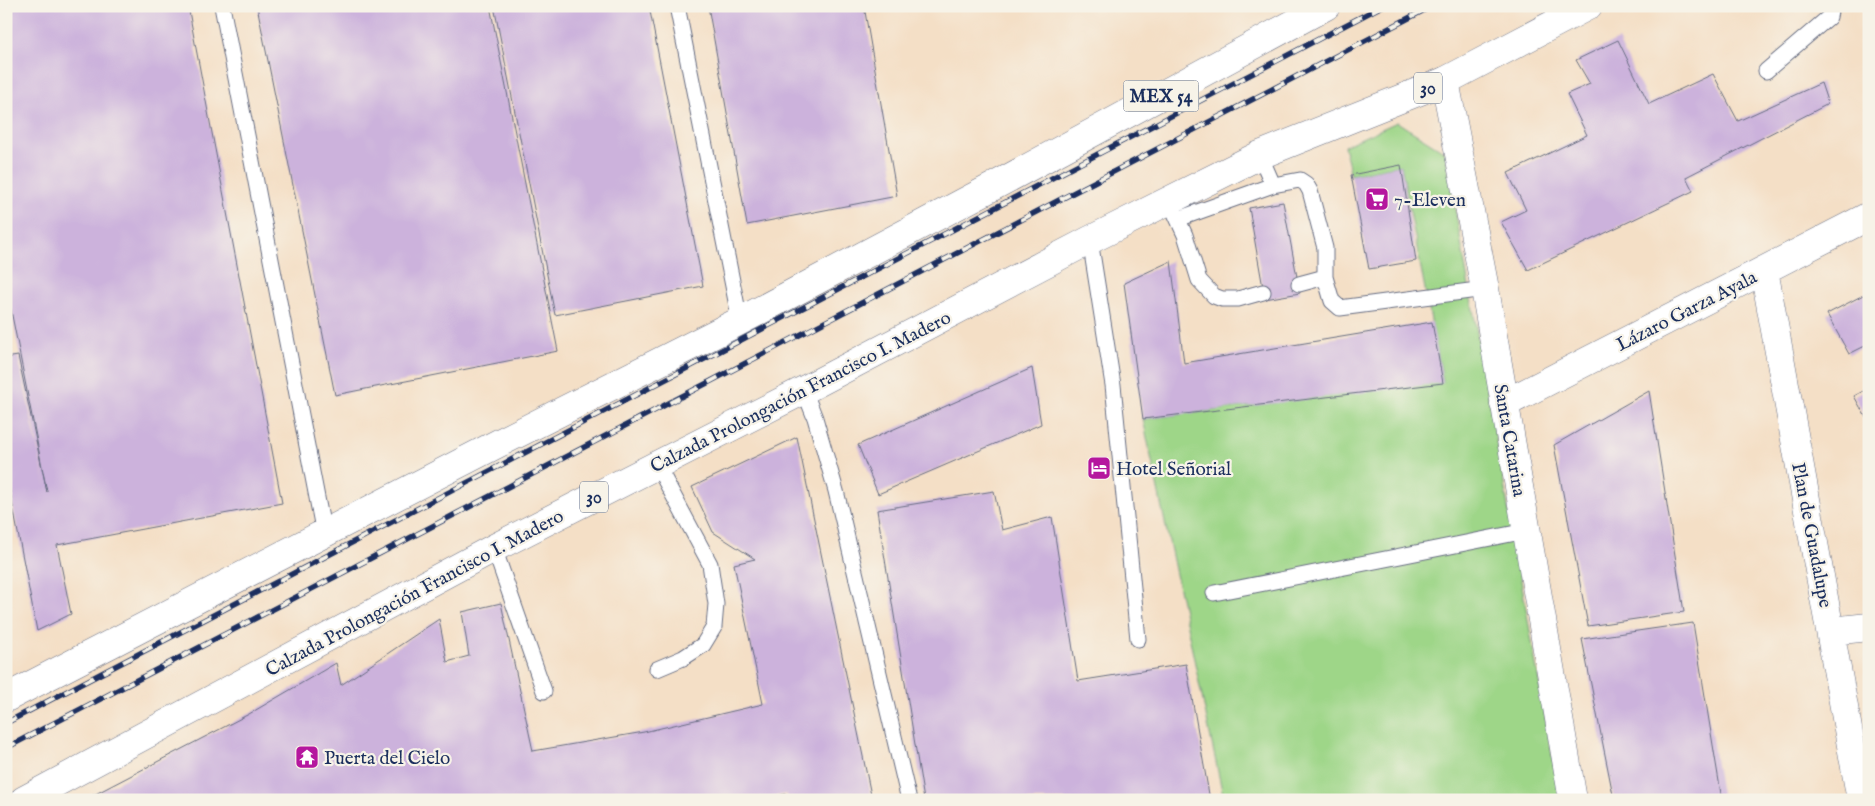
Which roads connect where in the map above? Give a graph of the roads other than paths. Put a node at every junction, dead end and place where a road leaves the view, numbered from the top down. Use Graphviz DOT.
graph roads {
  1 [pos="222,6"];
  2 [pos="677,6"];
  3 [pos="1326,6"];
  4 [pos="1588,6"];
  5 [pos="1831,6"];
  6 [pos="1766,71"];
  7 [pos="1446,81"];
  8 [pos="1260,156"];
  9 [pos="1273,185"];
  10 [pos="1174,210"];
  11 [pos="1869,216"];
  12 [pos="1090,240"];
  13 [pos="1764,270"];
  14 [pos="1324,277"];
  15 [pos="1299,284"];
  16 [pos="1485,289"];
  17 [pos="1263,292"];
  18 [pos="740,321"];
  19 [pos="804,390"];
  20 [pos="1504,404"];
  21 [pos="657,465"];
  22 [pos="1526,531"];
  23 [pos="324,534"];
  24 [pos="494,548"];
  25 [pos="1214,593"];
  26 [pos="1869,626"];
  27 [pos="1831,631"];
  28 [pos="1138,639"];
  29 [pos="657,669"];
  30 [pos="544,691"];
  31 [pos="6,698"];
  32 [pos="24,800"];
  33 [pos="909,800"];
  34 [pos="1573,800"];
  35 [pos="1861,800"];
  1 -- 23 [label="lane"];
  2 -- 18 [label="lane"];
  3 -- 18 [label="main road, MEX 54"];
  4 -- 7 [label="main road, Calzada Prolongación Francisco I. Madero / 30"];
  5 -- 6 [label="lane"];
  7 -- 8 [label="main road, Calzada Prolongación Francisco I. Madero / 30"];
  7 -- 16 [label="main road, Santa Catarina"];
  8 -- 9 [label="lane"];
  8 -- 10 [label="main road, Calzada Prolongación Francisco I. Madero / 30"];
  9 -- 10 [label="lane"];
  9 -- 14 [label="lane"];
  10 -- 12 [label="main road, Calzada Prolongación Francisco I. Madero / 30"];
  10 -- 17 [label="lane"];
  11 -- 13 [label="main road, Lázaro Garza Ayala"];
  12 -- 19 [label="main road, Calzada Prolongación Francisco I. Madero / 30"];
  12 -- 28 [label="lane"];
  13 -- 20 [label="main road, Lázaro Garza Ayala"];
  13 -- 27 [label="main road, Plan de Guadalupe"];
  14 -- 15 [label="lane"];
  14 -- 16 [label="lane"];
  16 -- 20 [label="main road, Santa Catarina"];
  18 -- 23 [label="main road"];
  19 -- 21 [label="main road, Calzada Prolongación Francisco I. Madero / 30"];
  19 -- 33 [label="lane"];
  20 -- 22 [label="main road, Santa Catarina"];
  21 -- 24 [label="main road, Calzada Prolongación Francisco I. Madero / 30"];
  21 -- 29 [label="lane"];
  22 -- 25 [label="lane"];
  22 -- 34 [label="main road, Santa Catarina"];
  23 -- 31 [label="main road"];
  24 -- 30 [label="lane"];
  24 -- 32 [label="main road, Calzada Prolongación Francisco I. Madero / 30"];
  26 -- 27 [label="main road"];
  27 -- 35 [label="main road, Plan de Guadalupe"];
}
